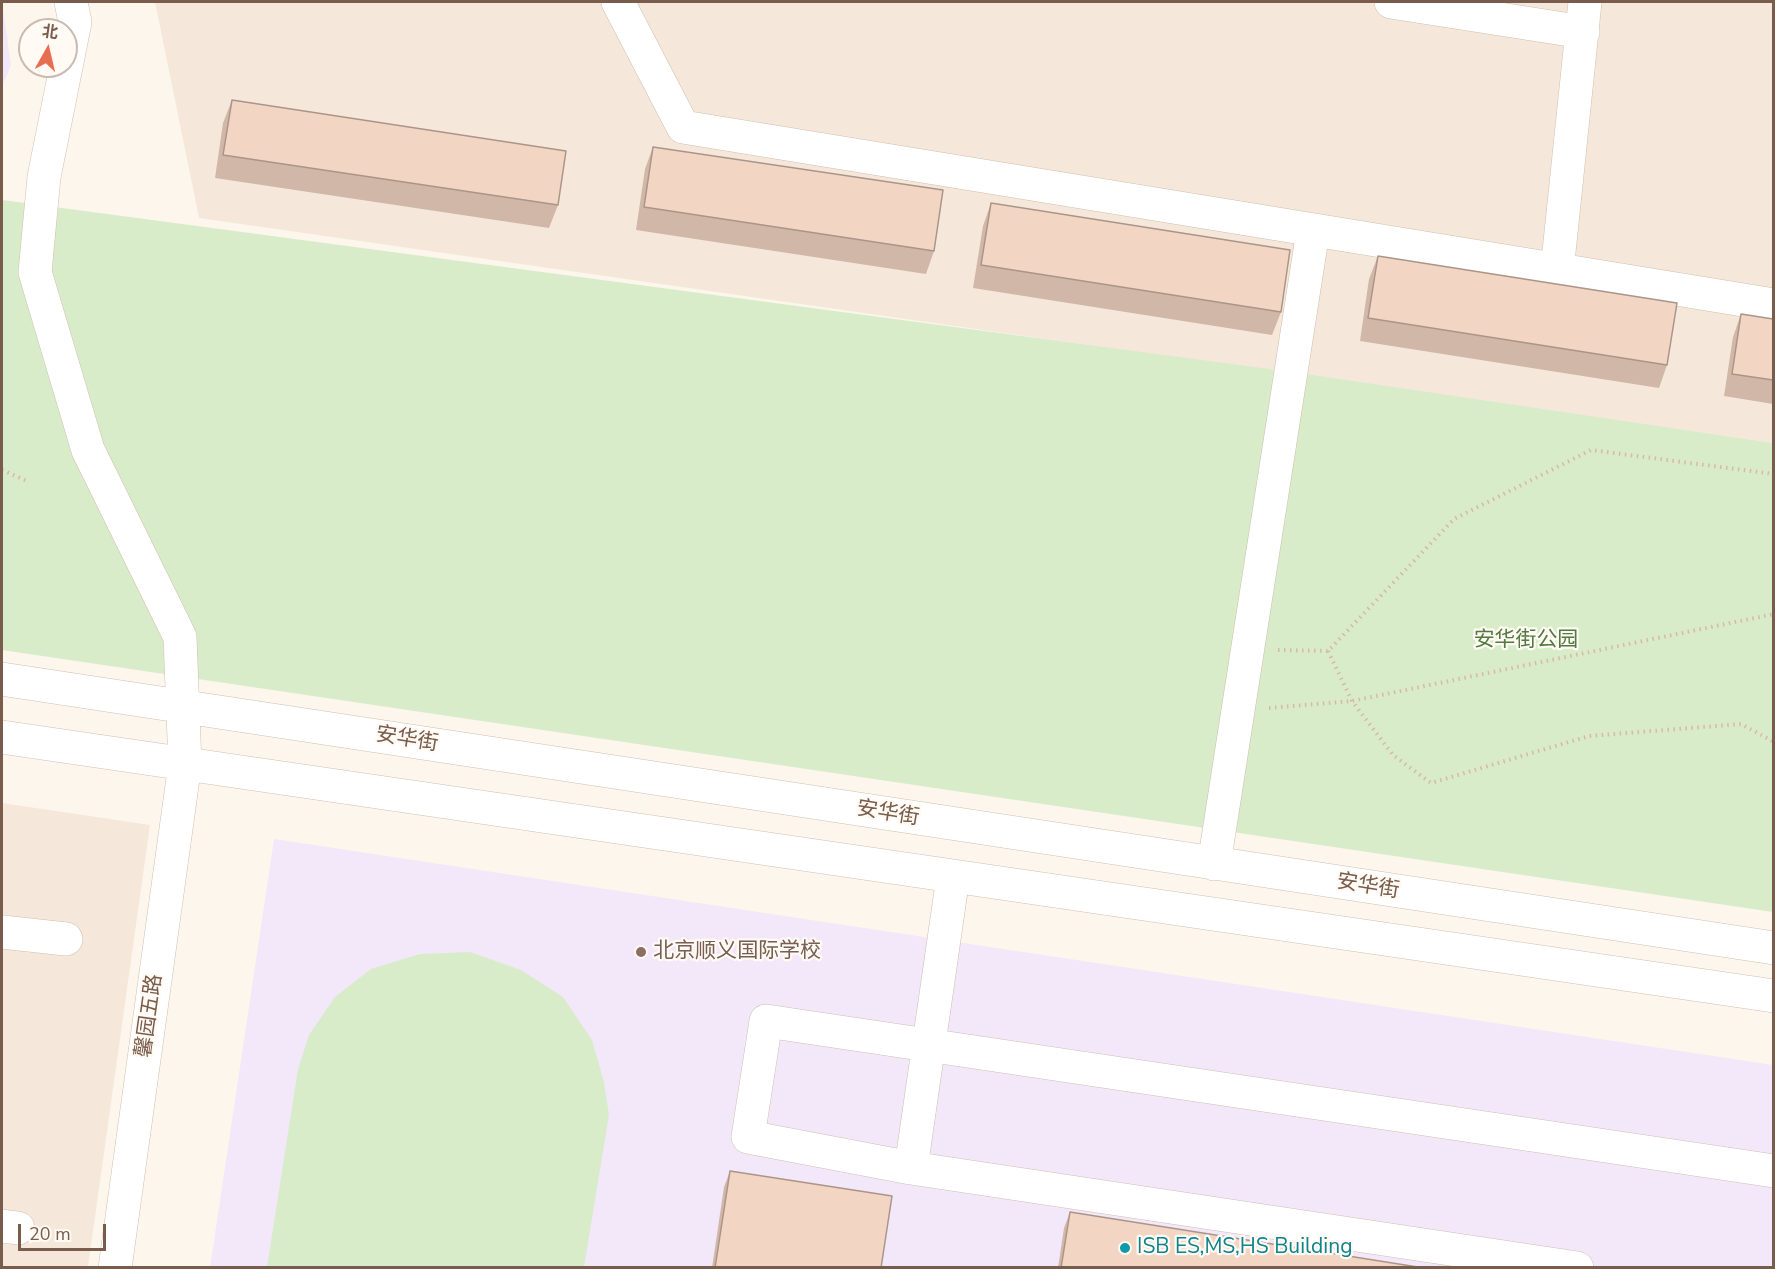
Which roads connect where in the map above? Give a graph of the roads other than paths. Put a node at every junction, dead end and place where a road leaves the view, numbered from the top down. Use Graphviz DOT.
graph roads {
  1 [pos="71,2"];
  2 [pos="618,2"];
  3 [pos="1391,2"];
  4 [pos="1584,17"];
  5 [pos="1313,231"];
  6 [pos="1557,271"];
  7 [pos="1773,305"];
  8 [pos="2,679"];
  9 [pos="182,706"];
  10 [pos="2,737"];
  11 [pos="185,764"];
  12 [pos="1214,864"];
  13 [pos="953,877"];
  14 [pos="2,932"];
  15 [pos="66,939"];
  16 [pos="1773,948"];
  17 [pos="1773,996"];
  18 [pos="930,1044"];
  19 [pos="911,1168"];
  20 [pos="1773,1171"];
  21 [pos="115,1268"];
  22 [pos="1577,1268"];
  1 -- 9 [label="street, 馨园五路"];
  2 -- 5 [label="street"];
  3 -- 4 [label="street"];
  4 -- 6 [label="street"];
  5 -- 6 [label="street"];
  5 -- 12 [label="street"];
  6 -- 7 [label="street"];
  8 -- 9 [label="street, 安华街"];
  9 -- 11 [label="street, 馨园五路"];
  9 -- 12 [label="street, 安华街"];
  10 -- 11 [label="street"];
  11 -- 13 [label="street"];
  11 -- 21 [label="street, 馨园五路"];
  12 -- 16 [label="street, 安华街"];
  13 -- 17 [label="street"];
  13 -- 18 [label="street"];
  14 -- 15 [label="street"];
  18 -- 19 [label="street"];
  18 -- 19 [label="street"];
  18 -- 20 [label="street"];
  19 -- 22 [label="street"];
}
